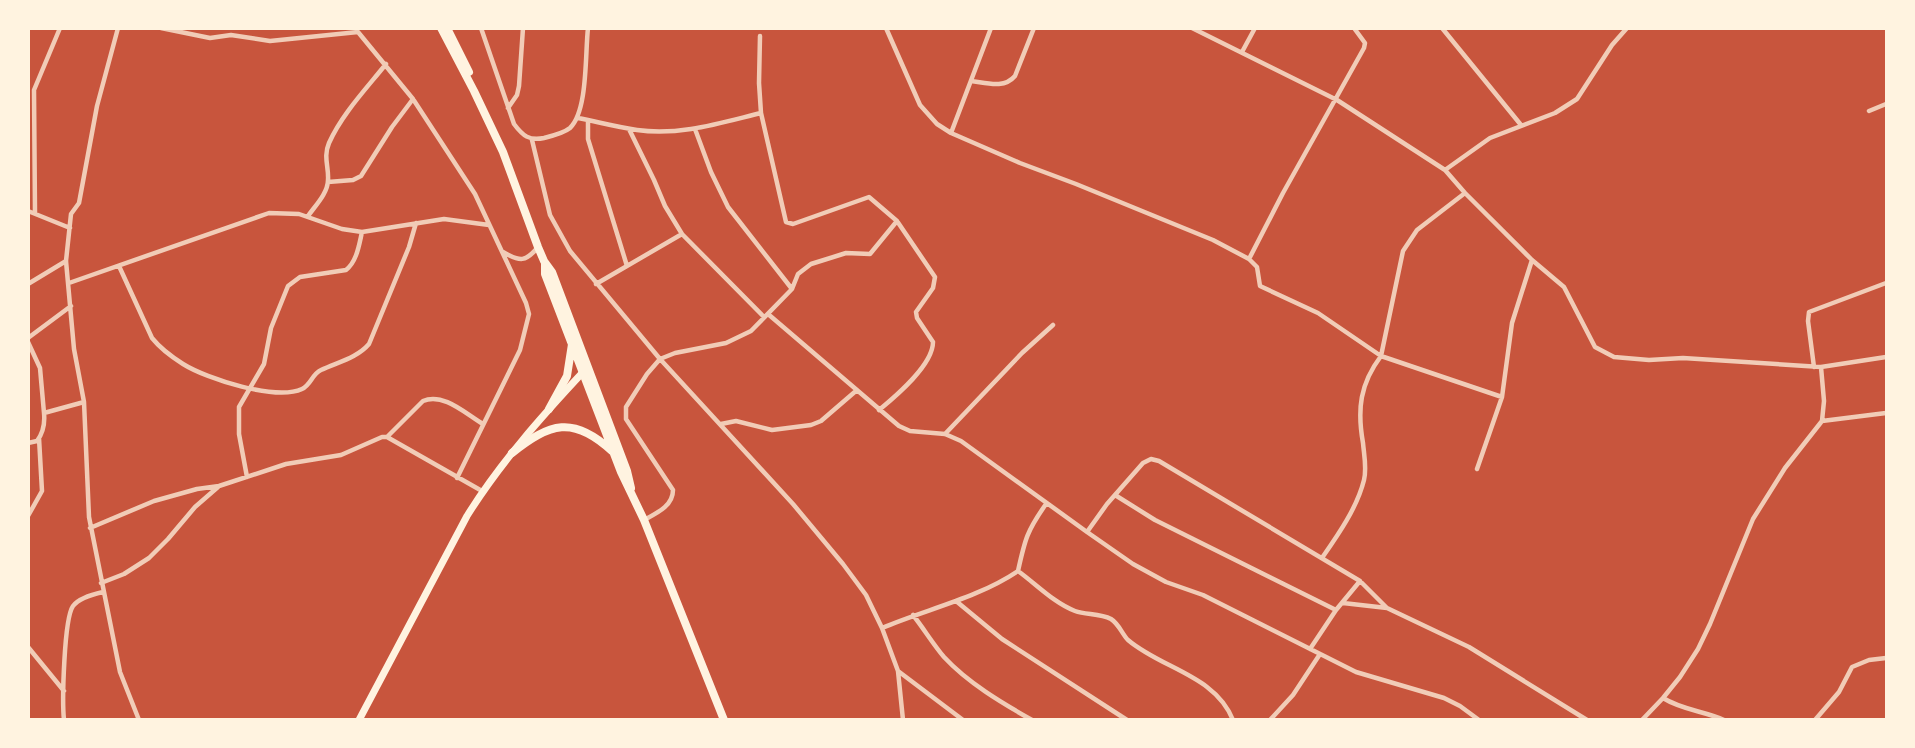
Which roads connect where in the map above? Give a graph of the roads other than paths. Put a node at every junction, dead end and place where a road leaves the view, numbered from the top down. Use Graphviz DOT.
graph roads {
  1 [pos="60,28"];
  2 [pos="118,28"];
  3 [pos="161,28"];
  4 [pos="235,28"];
  5 [pos="441,28"];
  6 [pos="447,28"];
  7 [pos="481,28"];
  8 [pos="523,28"];
  9 [pos="588,28"];
  10 [pos="886,28"];
  11 [pos="991,28"];
  12 [pos="1034,28"];
  13 [pos="1191,28"];
  14 [pos="1255,28"];
  15 [pos="1354,28"];
  16 [pos="1442,28"];
  17 [pos="1627,28"];
  18 [pos="357,30"];
  19 [pos="231,35"];
  20 [pos="760,36"];
  21 [pos="1242,52"];
  22 [pos="386,64"];
  23 [pos="971,81"];
  24 [pos="474,91"];
  25 [pos="413,99"];
  26 [pos="1337,100"];
  27 [pos="1887,104"];
  28 [pos="508,108"];
  29 [pos="1869,111"];
  30 [pos="761,113"];
  31 [pos="578,118"];
  32 [pos="588,120"];
  33 [pos="1521,125"];
  34 [pos="629,129"];
  35 [pos="695,129"];
  36 [pos="951,134"];
  37 [pos="532,140"];
  38 [pos="1445,170"];
  39 [pos="328,182"];
  40 [pos="1465,193"];
  41 [pos="28,211"];
  42 [pos="35,213"];
  43 [pos="308,216"];
  44 [pos="897,221"];
  45 [pos="416,223"];
  46 [pos="489,225"];
  47 [pos="70,228"];
  48 [pos="362,232"];
  49 [pos="682,234"];
  50 [pos="538,247"];
  51 [pos="501,251"];
  52 [pos="1249,259"];
  53 [pos="1532,260"];
  54 [pos="66,261"];
  55 [pos="544,261"];
  56 [pos="119,266"];
  57 [pos="627,266"];
  58 [pos="69,283"];
  59 [pos="1887,283"];
  60 [pos="28,284"];
  61 [pos="596,284"];
  62 [pos="792,288"];
  63 [pos="71,306"];
  64 [pos="766,315"];
  65 [pos="1053,326"];
  66 [pos="28,340"];
  67 [pos="572,341"];
  68 [pos="1381,356"];
  69 [pos="1887,357"];
  70 [pos="660,359"];
  71 [pos="1814,367"];
  72 [pos="1821,367"];
  73 [pos="586,369"];
  74 [pos="249,387"];
  75 [pos="857,390"];
  76 [pos="1502,397"];
  77 [pos="84,402"];
  78 [pos="549,409"];
  79 [pos="879,410"];
  80 [pos="44,413"];
  81 [pos="1887,413"];
  82 [pos="1822,421"];
  83 [pos="483,424"];
  84 [pos="721,424"];
  85 [pos="945,434"];
  86 [pos="387,437"];
  87 [pos="39,438"];
  88 [pos="28,443"];
  89 [pos="614,452"];
  90 [pos="512,453"];
  91 [pos="1477,469"];
  92 [pos="247,477"];
  93 [pos="458,478"];
  94 [pos="219,486"];
  95 [pos="631,488"];
  96 [pos="482,491"];
  97 [pos="1115,495"];
  98 [pos="1046,504"];
  99 [pos="28,516"];
  100 [pos="644,520"];
  101 [pos="90,528"];
  102 [pos="1087,532"];
  103 [pos="1323,558"];
  104 [pos="1018,571"];
  105 [pos="1360,581"];
  106 [pos="101,583"];
  107 [pos="103,592"];
  108 [pos="956,601"];
  109 [pos="1343,603"];
  110 [pos="1387,608"];
  111 [pos="1336,610"];
  112 [pos="913,615"];
  113 [pos="882,628"];
  114 [pos="28,647"];
  115 [pos="1310,649"];
  116 [pos="1320,654"];
  117 [pos="1887,658"];
  118 [pos="898,671"];
  119 [pos="64,691"];
  120 [pos="1663,699"];
  121 [pos="903,717"];
  122 [pos="64,720"];
  123 [pos="139,720"];
  124 [pos="359,720"];
  125 [pos="724,720"];
  126 [pos="909,720"];
  127 [pos="963,720"];
  128 [pos="1032,720"];
  129 [pos="1127,720"];
  130 [pos="1233,720"];
  131 [pos="1270,720"];
  132 [pos="1479,720"];
  133 [pos="1587,720"];
  134 [pos="1642,720"];
  135 [pos="1724,720"];
  136 [pos="1815,720"];
  1 -- 42 [label="street"];
  2 -- 47 [label="street"];
  3 -- 19 [label="street"];
  4 -- 19 [label="street"];
  5 -- 24 [label="highway"];
  6 -- 24 [label="highway"];
  7 -- 28 [label="street"];
  8 -- 28 [label="street"];
  9 -- 31 [label="street"];
  10 -- 36 [label="street"];
  11 -- 23 [label="street"];
  12 -- 23 [label="street"];
  13 -- 21 [label="street"];
  14 -- 21 [label="street"];
  15 -- 26 [label="street"];
  16 -- 33 [label="street"];
  17 -- 33 [label="street"];
  18 -- 19 [label="street"];
  18 -- 22 [label="street"];
  20 -- 30 [label="street"];
  21 -- 26 [label="street"];
  22 -- 25 [label="street"];
  22 -- 39 [label="street"];
  23 -- 36 [label="street"];
  24 -- 50 [label="highway"];
  25 -- 39 [label="street"];
  25 -- 46 [label="street"];
  26 -- 38 [label="street"];
  26 -- 52 [label="street"];
  27 -- 29 [label="street"];
  28 -- 37 [label="street"];
  30 -- 35 [label="street"];
  30 -- 44 [label="street"];
  31 -- 32 [label="street"];
  31 -- 37 [label="street"];
  32 -- 34 [label="street"];
  32 -- 57 [label="street"];
  33 -- 38 [label="street"];
  34 -- 35 [label="street"];
  34 -- 49 [label="street"];
  35 -- 62 [label="street"];
  36 -- 52 [label="street"];
  37 -- 61 [label="street"];
  38 -- 40 [label="street"];
  39 -- 43 [label="street"];
  40 -- 53 [label="street"];
  40 -- 68 [label="street"];
  41 -- 42 [label="street"];
  42 -- 47 [label="street"];
  43 -- 48 [label="street"];
  43 -- 56 [label="street"];
  44 -- 62 [label="street"];
  44 -- 79 [label="street"];
  45 -- 46 [label="street"];
  45 -- 48 [label="street"];
  45 -- 74 [label="street"];
  46 -- 51 [label="street"];
  47 -- 54 [label="street"];
  48 -- 74 [label="street"];
  49 -- 57 [label="street"];
  49 -- 64 [label="street"];
  50 -- 51 [label="street"];
  50 -- 55 [label="highway"];
  51 -- 83 [label="street"];
  52 -- 68 [label="street"];
  53 -- 71 [label="street"];
  53 -- 76 [label="street"];
  54 -- 58 [label="street"];
  54 -- 60 [label="street"];
  55 -- 67 [label="highway"];
  55 -- 73 [label="highway"];
  56 -- 58 [label="street"];
  56 -- 74 [label="street"];
  57 -- 61 [label="street"];
  58 -- 63 [label="street"];
  59 -- 71 [label="street"];
  61 -- 70 [label="street"];
  62 -- 64 [label="street"];
  63 -- 66 [label="street"];
  63 -- 77 [label="street"];
  64 -- 70 [label="street"];
  64 -- 75 [label="street"];
  65 -- 85 [label="street"];
  66 -- 80 [label="street"];
  67 -- 73 [label="highway"];
  67 -- 78 [label="highway"];
  68 -- 76 [label="street"];
  68 -- 103 [label="street"];
  69 -- 72 [label="street"];
  70 -- 84 [label="street"];
  70 -- 100 [label="street"];
  71 -- 72 [label="street"];
  72 -- 82 [label="street"];
  73 -- 78 [label="main road"];
  73 -- 89 [label="highway"];
  73 -- 95 [label="highway"];
  74 -- 92 [label="street"];
  75 -- 79 [label="street"];
  75 -- 84 [label="street"];
  76 -- 91 [label="street"];
  77 -- 80 [label="street"];
  77 -- 101 [label="street"];
  78 -- 90 [label="main road"];
  79 -- 85 [label="street"];
  80 -- 87 [label="street"];
  81 -- 82 [label="street"];
  82 -- 120 [label="street"];
  83 -- 86 [label="street"];
  83 -- 93 [label="street"];
  84 -- 113 [label="street"];
  85 -- 98 [label="street"];
  86 -- 92 [label="street"];
  86 -- 93 [label="street"];
  87 -- 88 [label="street"];
  87 -- 99 [label="street"];
  89 -- 90 [label="highway"];
  89 -- 95 [label="highway"];
  90 -- 96 [label="main road"];
  92 -- 94 [label="street"];
  93 -- 96 [label="street"];
  94 -- 101 [label="street"];
  94 -- 106 [label="street"];
  95 -- 100 [label="highway"];
  96 -- 124 [label="main road"];
  97 -- 102 [label="street"];
  97 -- 103 [label="street"];
  97 -- 111 [label="street"];
  98 -- 102 [label="street"];
  98 -- 104 [label="street"];
  100 -- 125 [label="highway"];
  101 -- 106 [label="street"];
  102 -- 115 [label="street"];
  103 -- 105 [label="street"];
  104 -- 108 [label="street"];
  104 -- 130 [label="street"];
  105 -- 109 [label="street"];
  105 -- 110 [label="street"];
  106 -- 107 [label="street"];
  107 -- 119 [label="street"];
  107 -- 123 [label="street"];
  108 -- 112 [label="street"];
  108 -- 129 [label="street"];
  109 -- 110 [label="street"];
  109 -- 111 [label="street"];
  110 -- 133 [label="street"];
  111 -- 115 [label="street"];
  112 -- 113 [label="street"];
  112 -- 128 [label="street"];
  113 -- 118 [label="street"];
  114 -- 119 [label="street"];
  115 -- 116 [label="street"];
  116 -- 131 [label="street"];
  116 -- 132 [label="street"];
  117 -- 136 [label="street"];
  118 -- 121 [label="street"];
  118 -- 127 [label="street"];
  119 -- 122 [label="street"];
  120 -- 134 [label="street"];
  120 -- 135 [label="street"];
  121 -- 126 [label="street"];
}
